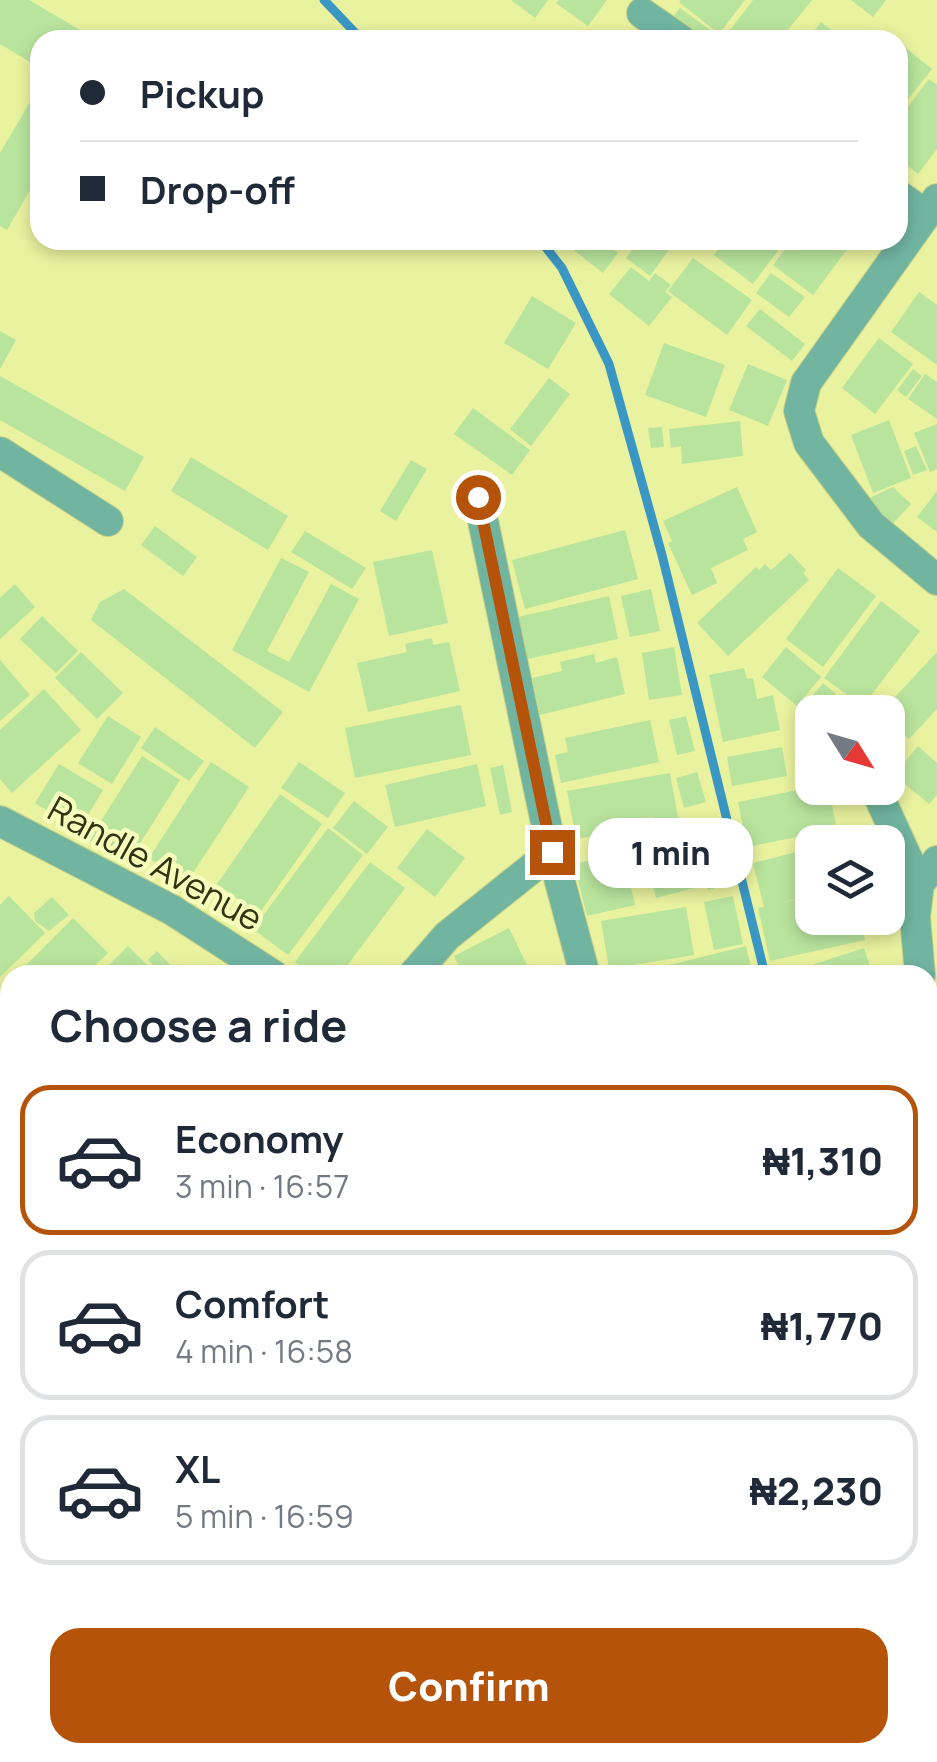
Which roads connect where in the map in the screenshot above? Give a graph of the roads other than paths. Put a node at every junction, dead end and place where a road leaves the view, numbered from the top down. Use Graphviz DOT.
graph roads {
  1 [pos="642,12"];
  2 [pos="667,30"];
  3 [pos="931,206"];
  4 [pos="908,239"];
  5 [pos="900,250"];
  6 [pos="0,452"];
  7 [pos="478,497"];
  8 [pos="108,521"];
  9 [pos="937,580"];
  10 [pos="886,805"];
  11 [pos="0,820"];
  12 [pos="552,852"];
  13 [pos="928,873"];
  14 [pos="257,965"];
  15 [pos="422,965"];
  16 [pos="582,965"];
  17 [pos="919,965"];
  1 -- 2 [label="street"];
  3 -- 4 [label="street"];
  5 -- 9 [label="street"];
  6 -- 8 [label="street"];
  7 -- 12 [label="street"];
  10 -- 13 [label="street"];
  11 -- 14 [label="street, Randle Avenue"];
  12 -- 15 [label="street"];
  12 -- 16 [label="street"];
  13 -- 17 [label="street"];
}
